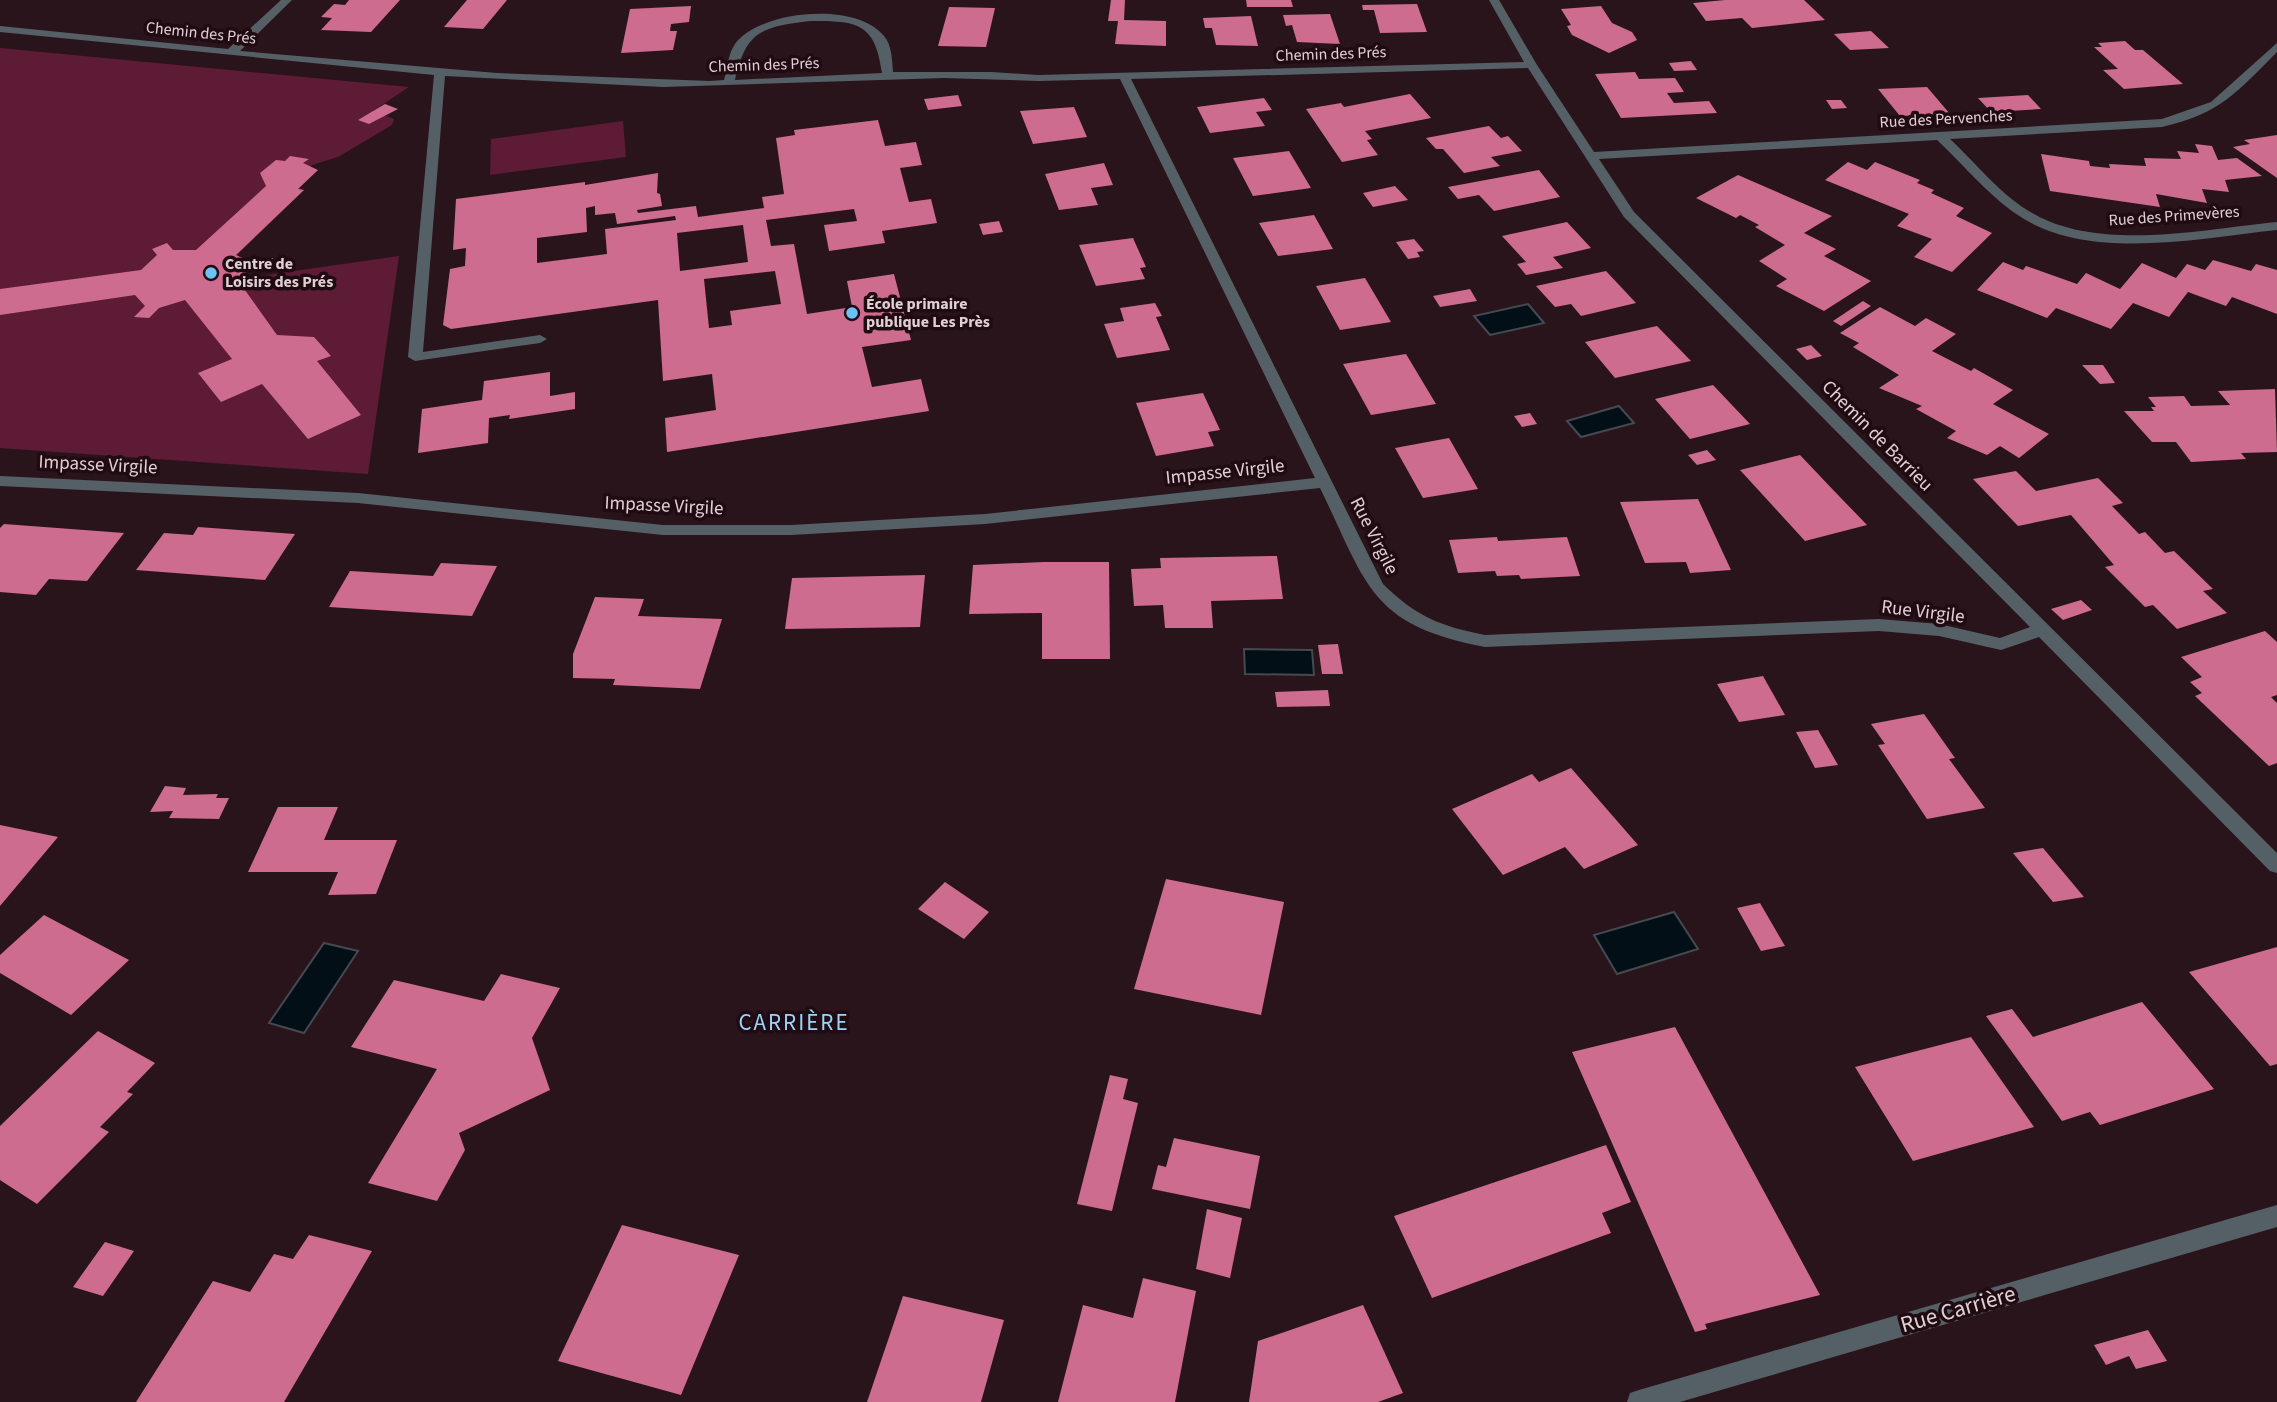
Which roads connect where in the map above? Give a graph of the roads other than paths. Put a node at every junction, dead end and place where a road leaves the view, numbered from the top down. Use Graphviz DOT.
graph roads {
  1 [pos="287,0"];
  2 [pos="1494,0"];
  3 [pos="0,30"];
  4 [pos="2277,46"];
  5 [pos="232,52"];
  6 [pos="1531,65"];
  7 [pos="440,73"];
  8 [pos="888,76"];
  9 [pos="1124,76"];
  10 [pos="729,82"];
  11 [pos="1940,136"];
  12 [pos="1590,156"];
  13 [pos="2277,226"];
  14 [pos="540,339"];
  15 [pos="0,481"];
  16 [pos="1325,482"];
  17 [pos="2042,629"];
  18 [pos="2277,865"];
  19 [pos="2277,1216"];
  20 [pos="1639,1402"];
  1 -- 5 [label="street"];
  2 -- 6 [label="street, Chemin de Barrieu"];
  3 -- 5 [label="street, Chemin des Prés"];
  4 -- 11 [label="street, Rue des Pervenches"];
  5 -- 7 [label="street, Chemin des Prés"];
  6 -- 9 [label="street, Chemin des Prés"];
  6 -- 12 [label="street, Chemin de Barrieu"];
  7 -- 10 [label="street, Chemin des Prés"];
  7 -- 14 [label="street"];
  8 -- 9 [label="street, Chemin des Prés"];
  8 -- 10 [label="street, Chemin des Prés"];
  8 -- 10 [label="street"];
  9 -- 16 [label="street, Rue Virgile"];
  11 -- 12 [label="street, Rue des Pervenches"];
  11 -- 13 [label="street, Rue des Primevères"];
  12 -- 17 [label="street, Chemin de Barrieu"];
  15 -- 16 [label="street, Impasse Virgile"];
  16 -- 17 [label="street, Rue Virgile"];
  17 -- 18 [label="street, Chemin de Barrieu"];
  19 -- 20 [label="street, Rue Carrière"];
}
